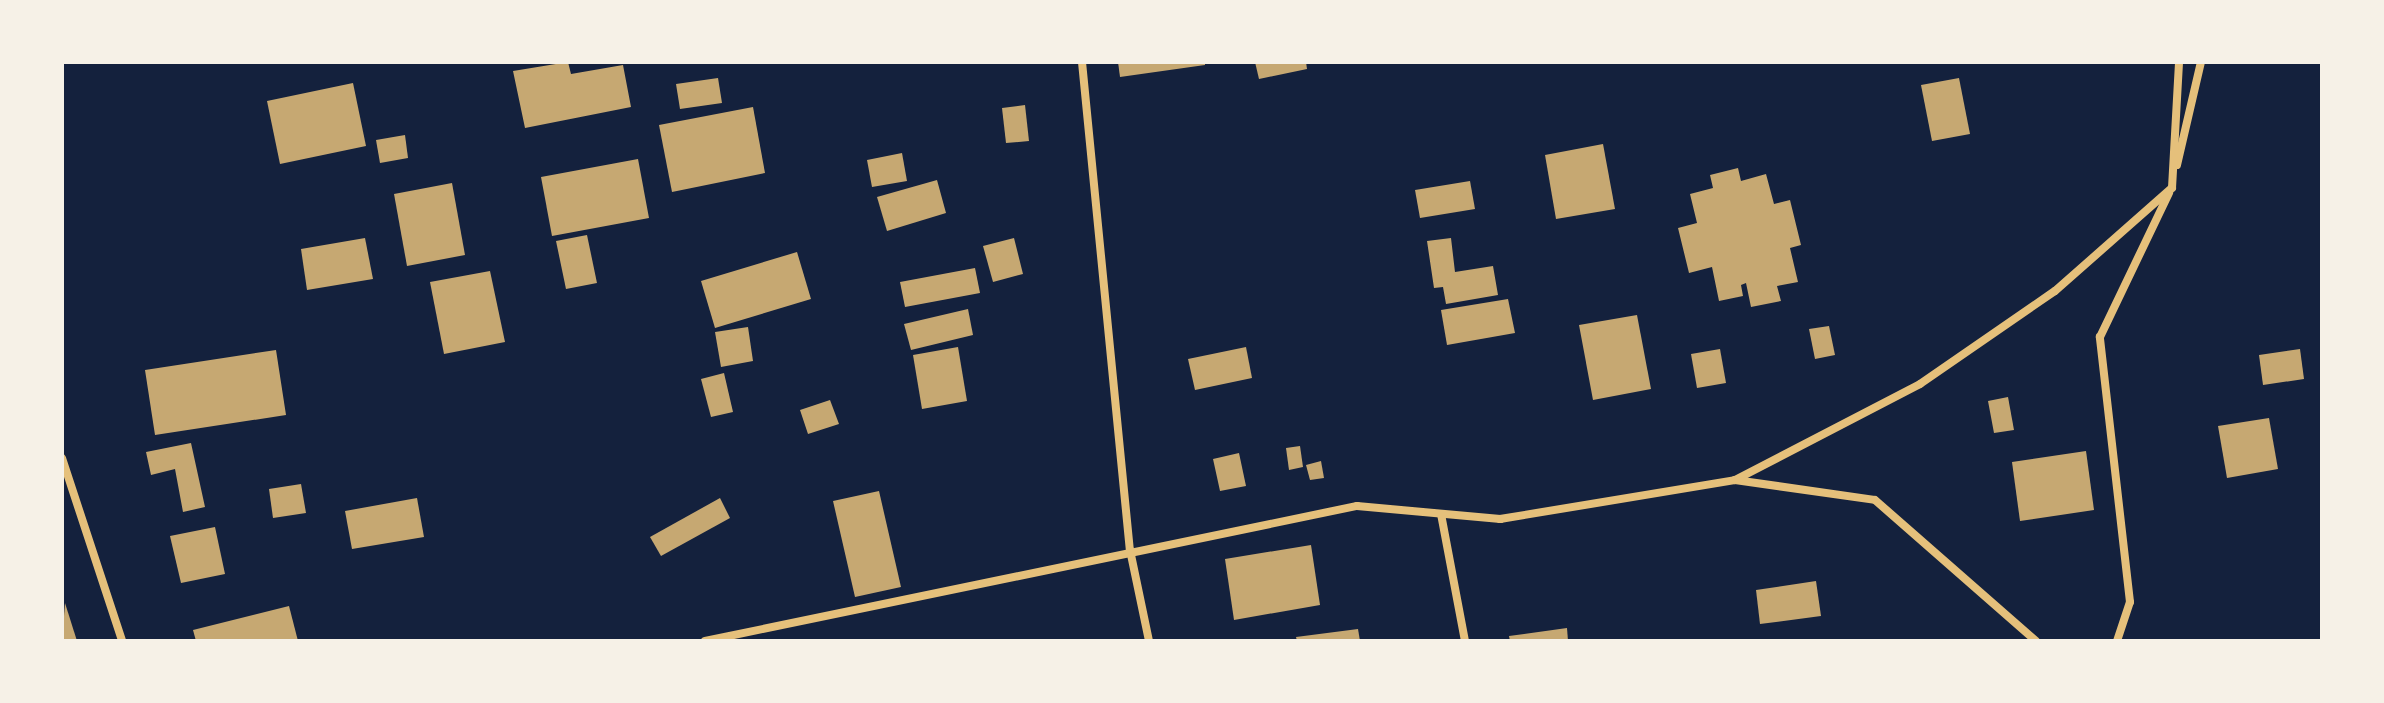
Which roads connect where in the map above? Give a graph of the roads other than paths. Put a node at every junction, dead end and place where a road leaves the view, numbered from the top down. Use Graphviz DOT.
graph roads {
  1 [pos="1082,62"];
  2 [pos="2179,62"];
  3 [pos="2201,62"];
  4 [pos="2172,188"];
  5 [pos="62,458"];
  6 [pos="1735,480"];
  7 [pos="1441,514"];
  8 [pos="1130,550"];
  9 [pos="730,638"];
  10 [pos="122,641"];
  11 [pos="705,641"];
  12 [pos="1149,641"];
  13 [pos="1465,641"];
  14 [pos="2036,641"];
  15 [pos="2117,641"];
  1 -- 8 [label="street"];
  2 -- 4 [label="street"];
  3 -- 4 [label="street"];
  4 -- 6 [label="street"];
  4 -- 15 [label="street"];
  5 -- 10 [label="street"];
  6 -- 7 [label="street"];
  6 -- 14 [label="street"];
  7 -- 8 [label="street"];
  7 -- 13 [label="street"];
  8 -- 9 [label="street"];
  8 -- 12 [label="street"];
  9 -- 11 [label="street"];
}
